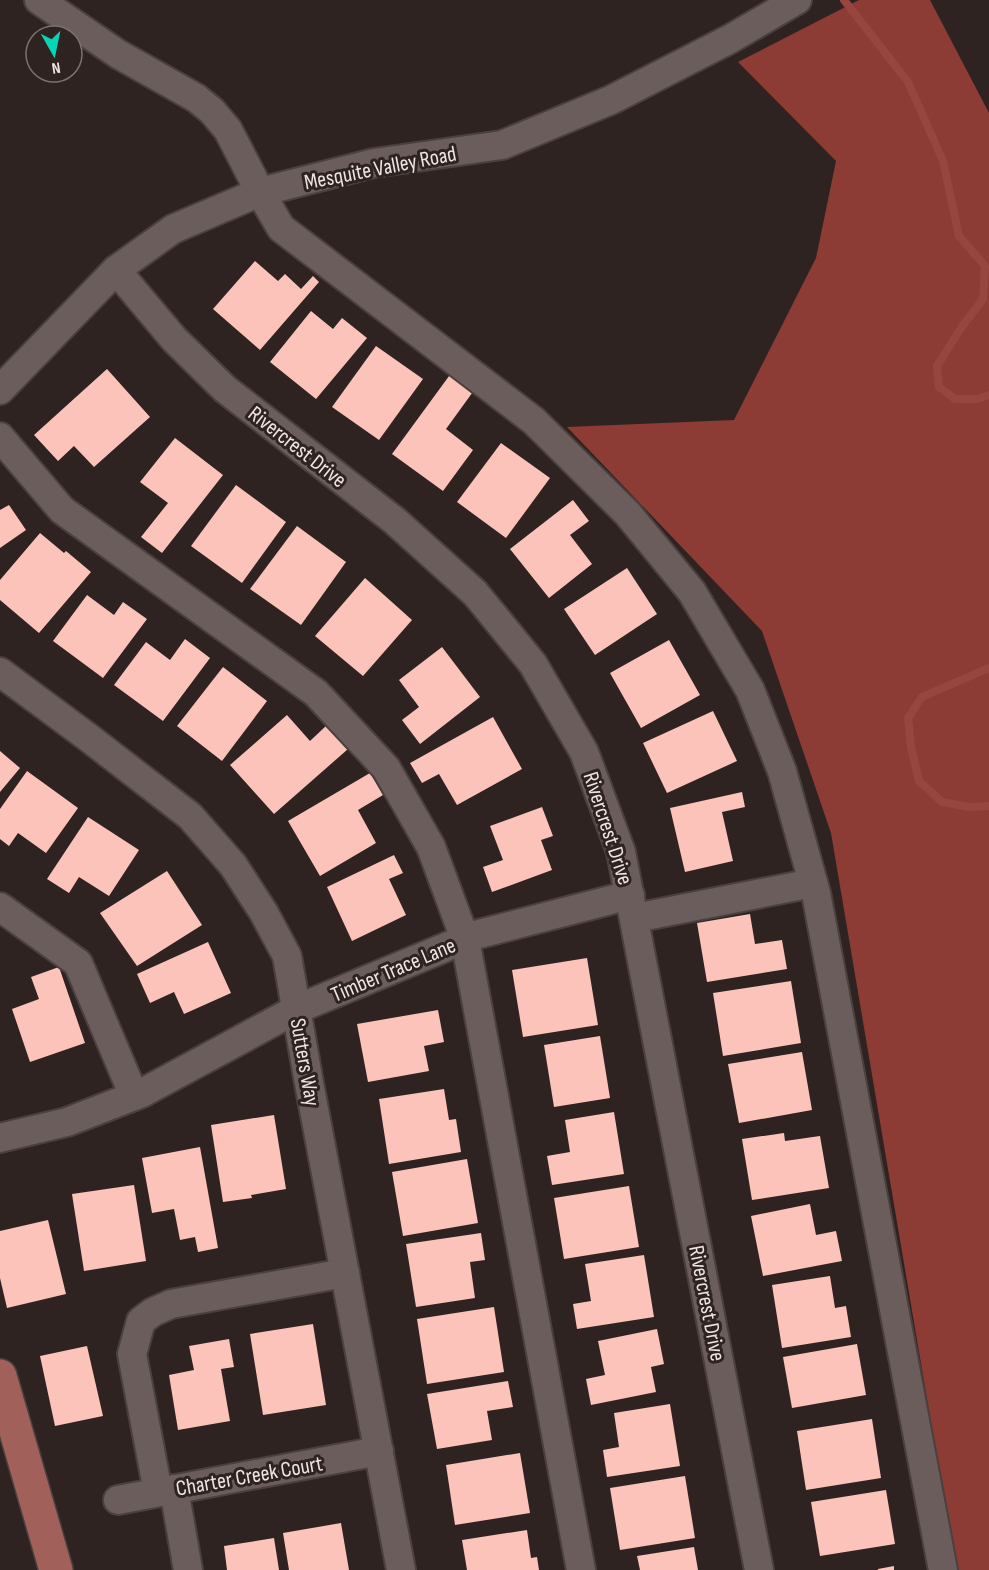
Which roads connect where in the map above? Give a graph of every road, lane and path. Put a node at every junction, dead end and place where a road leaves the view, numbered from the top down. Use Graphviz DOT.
graph roads {
  1 [pos="39,0"];
  2 [pos="798,0"];
  3 [pos="260,192"];
  4 [pos="116,270"];
  5 [pos="0,390"];
  6 [pos="0,437"];
  7 [pos="0,672"];
  8 [pos="813,884"];
  9 [pos="632,906"];
  10 [pos="0,907"];
  11 [pos="465,939"];
  12 [pos="297,1009"];
  13 [pos="134,1096"];
  14 [pos="0,1138"];
  15 [pos="345,1273"];
  16 [pos="3,1395"];
  17 [pos="380,1451"];
  18 [pos="166,1491"];
  19 [pos="118,1500"];
  20 [pos="56,1570"];
  21 [pos="188,1570"];
  22 [pos="401,1570"];
  23 [pos="581,1570"];
  24 [pos="759,1570"];
  25 [pos="943,1570"];
  1 -- 3 [label="street"];
  2 -- 3 [label="street, Mesquite Valley Road"];
  3 -- 4 [label="street, Mesquite Valley Road"];
  3 -- 8 [label="street"];
  4 -- 5 [label="street, Mesquite Valley Road"];
  4 -- 9 [label="street, Rivercrest Drive"];
  6 -- 11 [label="street"];
  7 -- 12 [label="street, Sutters Way"];
  8 -- 9 [label="street, Timber Trace Lane"];
  8 -- 25 [label="street"];
  9 -- 11 [label="street, Timber Trace Lane"];
  9 -- 24 [label="street, Rivercrest Drive"];
  10 -- 13 [label="street"];
  11 -- 12 [label="street, Timber Trace Lane"];
  11 -- 23 [label="street"];
  12 -- 13 [label="street, Timber Trace Lane"];
  12 -- 15 [label="street, Sutters Way"];
  13 -- 14 [label="street, Timber Trace Lane"];
  15 -- 17 [label="street, Sutters Way"];
  15 -- 18 [label="street"];
  16 -- 20 [label="main road"];
  17 -- 18 [label="street, Charter Creek Court"];
  17 -- 22 [label="street, Sutters Way"];
  18 -- 19 [label="street, Charter Creek Court"];
  18 -- 21 [label="street"];
}
